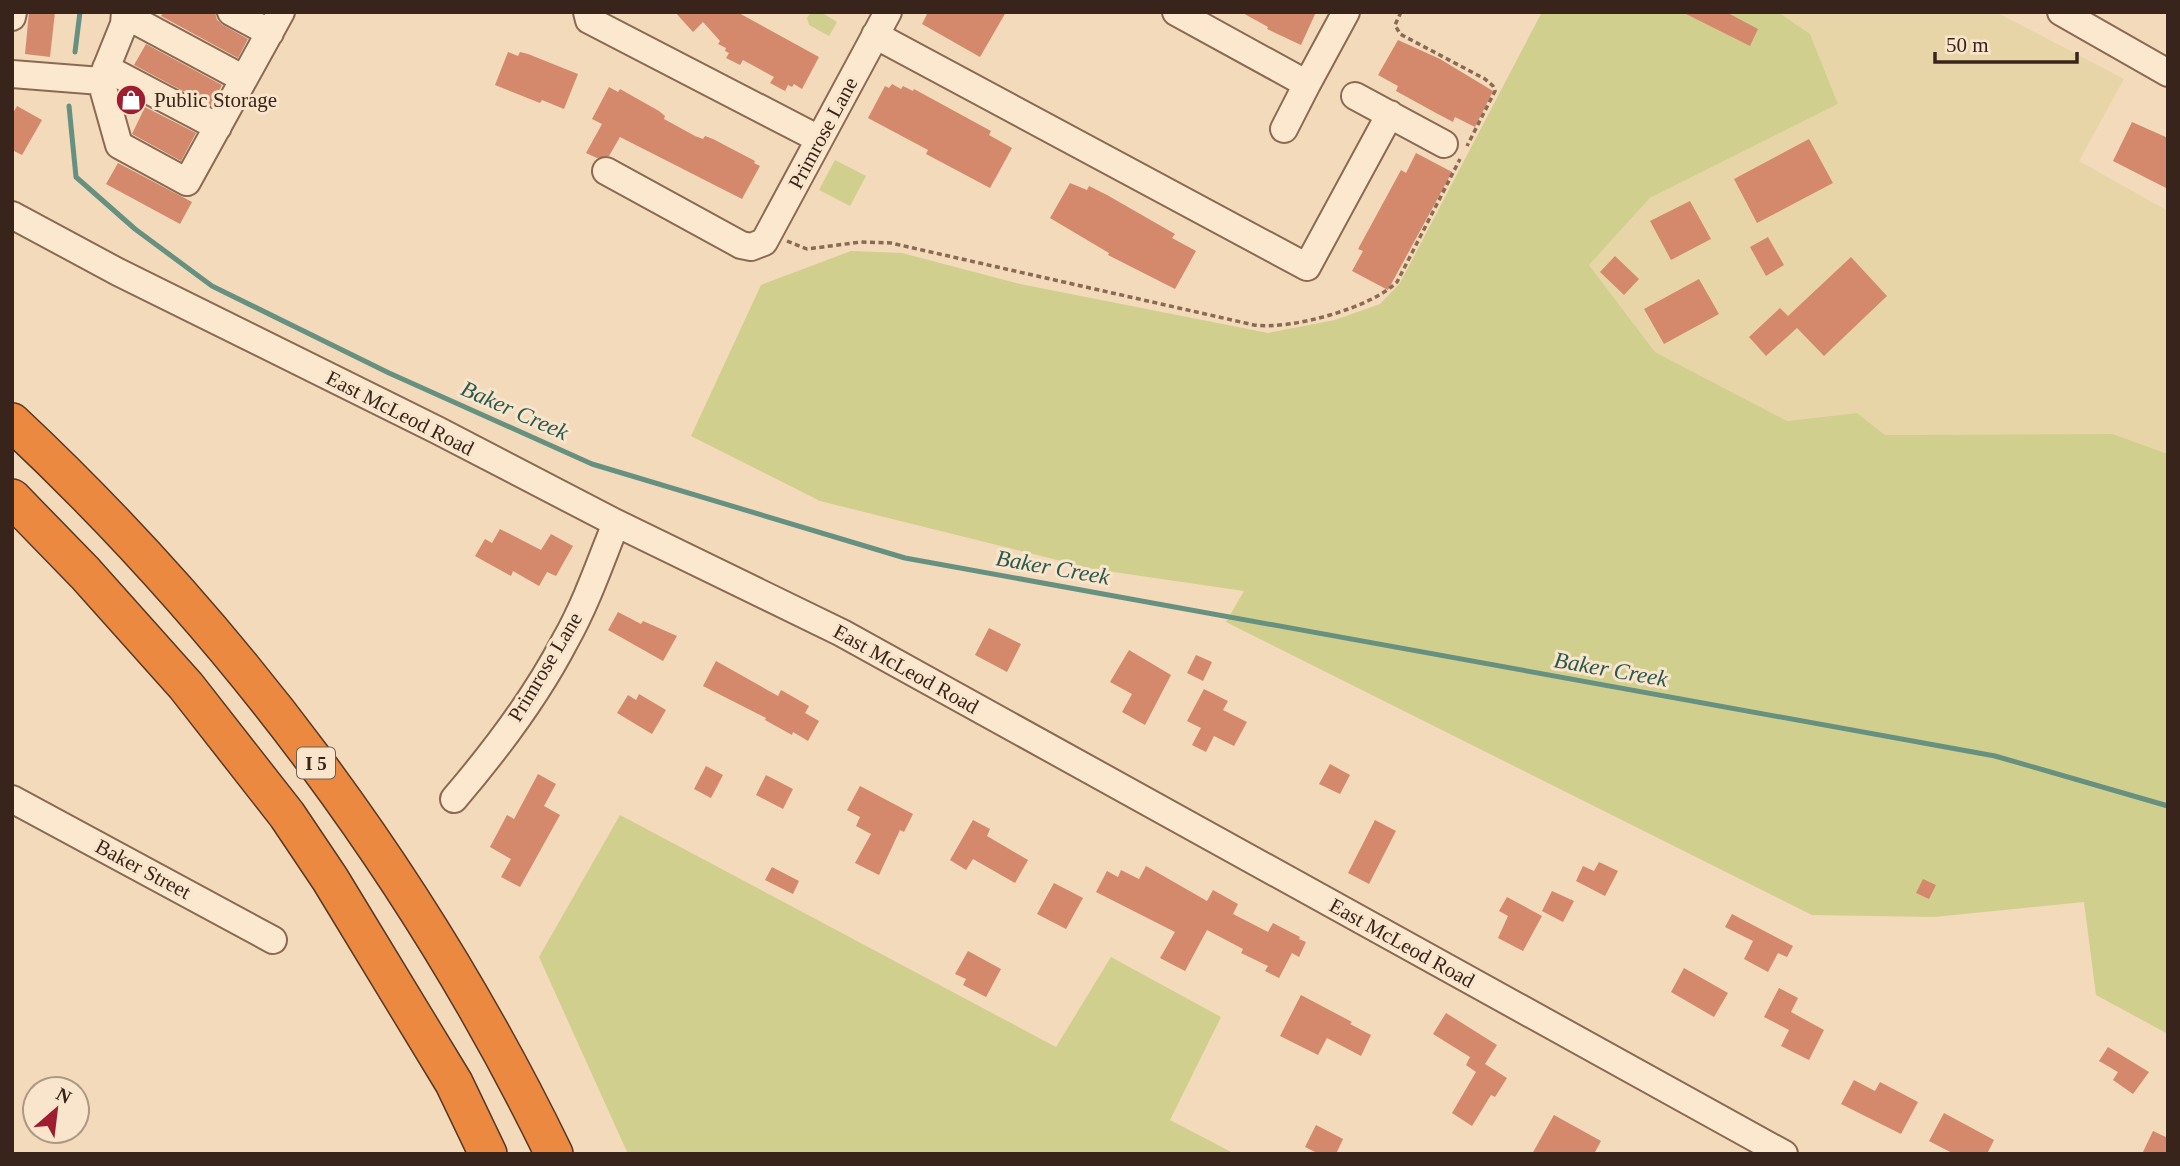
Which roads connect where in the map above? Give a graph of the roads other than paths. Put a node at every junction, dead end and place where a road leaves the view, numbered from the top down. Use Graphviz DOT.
graph roads {
  1 [pos="231,12"];
  2 [pos="587,12"];
  3 [pos="1176,12"];
  4 [pos="1346,12"];
  5 [pos="2061,12"];
  6 [pos="125,14"];
  7 [pos="276,23"];
  8 [pos="882,23"];
  9 [pos="2168,73"];
  10 [pos="12,74"];
  11 [pos="104,74"];
  12 [pos="244,79"];
  13 [pos="1307,84"];
  14 [pos="1355,96"];
  15 [pos="1390,114"];
  16 [pos="218,127"];
  17 [pos="1284,129"];
  18 [pos="819,139"];
  19 [pos="1444,144"];
  20 [pos="606,171"];
  21 [pos="12,215"];
  22 [pos="12,422"];
  23 [pos="12,498"];
  24 [pos="615,523"];
  25 [pos="12,799"];
  26 [pos="454,799"];
  27 [pos="273,940"];
  28 [pos="488,1154"];
  29 [pos="554,1154"];
  30 [pos="1784,1154"];
  1 -- 7 [label="street"];
  2 -- 18 [label="street"];
  3 -- 13 [label="street"];
  4 -- 13 [label="street"];
  5 -- 9 [label="street"];
  6 -- 11 [label="street"];
  6 -- 12 [label="street"];
  7 -- 12 [label="street"];
  8 -- 15 [label="street"];
  8 -- 18 [label="street, Primrose Lane"];
  10 -- 11 [label="street"];
  11 -- 16 [label="street"];
  11 -- 16 [label="street"];
  12 -- 16 [label="street"];
  13 -- 17 [label="street"];
  14 -- 15 [label="street"];
  15 -- 19 [label="street"];
  18 -- 20 [label="street, Primrose Lane"];
  21 -- 24 [label="street, East McLeod Road"];
  22 -- 29 [label="highway, I 5"];
  23 -- 28 [label="highway, I 5"];
  24 -- 26 [label="street, Primrose Lane"];
  24 -- 30 [label="street, East McLeod Road"];
  25 -- 27 [label="street, Baker Street"];
}
